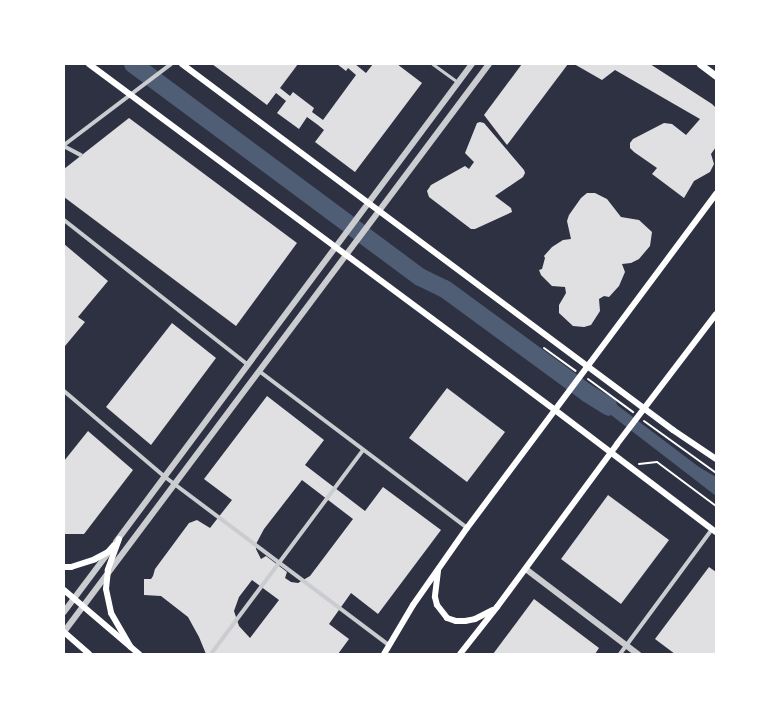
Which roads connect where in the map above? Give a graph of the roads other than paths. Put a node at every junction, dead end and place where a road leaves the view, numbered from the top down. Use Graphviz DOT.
graph roads {
  1 [pos="89,64"];
  2 [pos="171,64"];
  3 [pos="182,64"];
  4 [pos="434,64"];
  5 [pos="472,64"];
  6 [pos="489,64"];
  7 [pos="700,64"];
  8 [pos="716,76"];
  9 [pos="458,83"];
  10 [pos="132,93"];
  11 [pos="64,146"];
  12 [pos="81,155"];
  13 [pos="716,194"];
  14 [pos="368,203"];
  15 [pos="379,211"];
  16 [pos="64,220"];
  17 [pos="335,248"];
  18 [pos="346,256"];
  19 [pos="716,314"];
  20 [pos="248,365"];
  21 [pos="588,366"];
  22 [pos="259,371"];
  23 [pos="64,391"];
  24 [pos="555,410"];
  25 [pos="642,410"];
  26 [pos="363,450"];
  27 [pos="611,452"];
  28 [pos="716,459"];
  29 [pos="165,477"];
  30 [pos="175,484"];
  31 [pos="467,528"];
  32 [pos="714,531"];
  33 [pos="119,539"];
  34 [pos="279,562"];
  35 [pos="64,567"];
  36 [pos="439,567"];
  37 [pos="526,568"];
  38 [pos="107,575"];
  39 [pos="64,590"];
  40 [pos="74,599"];
  41 [pos="83,607"];
  42 [pos="497,608"];
  43 [pos="64,612"];
  44 [pos="64,632"];
  45 [pos="389,645"];
  46 [pos="626,645"];
  47 [pos="131,647"];
  48 [pos="89,654"];
  49 [pos="139,654"];
  50 [pos="211,654"];
  51 [pos="384,654"];
  52 [pos="460,654"];
  53 [pos="620,654"];
  54 [pos="638,654"];
  1 -- 10 [label="main road"];
  2 -- 10 [label="street"];
  3 -- 14 [label="main road"];
  4 -- 9 [label="lane"];
  5 -- 9 [label="street"];
  6 -- 15 [label="street"];
  7 -- 8 [label="main road"];
  9 -- 14 [label="street"];
  10 -- 11 [label="street"];
  10 -- 17 [label="main road"];
  11 -- 12 [label="street"];
  13 -- 21 [label="main road"];
  14 -- 15 [label="main road"];
  14 -- 17 [label="street"];
  15 -- 18 [label="street"];
  15 -- 21 [label="main road"];
  16 -- 20 [label="street"];
  17 -- 18 [label="main road"];
  17 -- 20 [label="street"];
  18 -- 22 [label="street"];
  18 -- 24 [label="main road"];
  19 -- 25 [label="main road"];
  20 -- 29 [label="street"];
  21 -- 24 [label="main road"];
  21 -- 25 [label="main road"];
  22 -- 26 [label="street"];
  22 -- 30 [label="street"];
  23 -- 29 [label="street"];
  24 -- 27 [label="main road"];
  24 -- 31 [label="main road"];
  25 -- 27 [label="main road"];
  25 -- 28 [label="main road"];
  26 -- 31 [label="street"];
  26 -- 34 [label="street"];
  27 -- 32 [label="main road"];
  27 -- 37 [label="main road"];
  29 -- 30 [label="street"];
  29 -- 33 [label="street"];
  30 -- 34 [label="street"];
  30 -- 38 [label="street"];
  31 -- 36 [label="main road"];
  32 -- 46 [label="street"];
  33 -- 35 [label="main road"];
  33 -- 38 [label="main road"];
  33 -- 40 [label="street"];
  34 -- 45 [label="street"];
  34 -- 50 [label="street"];
  36 -- 42 [label="main road"];
  36 -- 45 [label="main road"];
  37 -- 42 [label="main road"];
  37 -- 46 [label="street"];
  38 -- 41 [label="street"];
  38 -- 47 [label="main road"];
  39 -- 40 [label="main road"];
  40 -- 41 [label="main road"];
  40 -- 43 [label="street"];
  41 -- 44 [label="street"];
  41 -- 47 [label="main road"];
  42 -- 52 [label="main road"];
  44 -- 48 [label="main road"];
  45 -- 51 [label="main road"];
  46 -- 53 [label="street"];
  46 -- 54 [label="street"];
  47 -- 49 [label="main road"];
}
